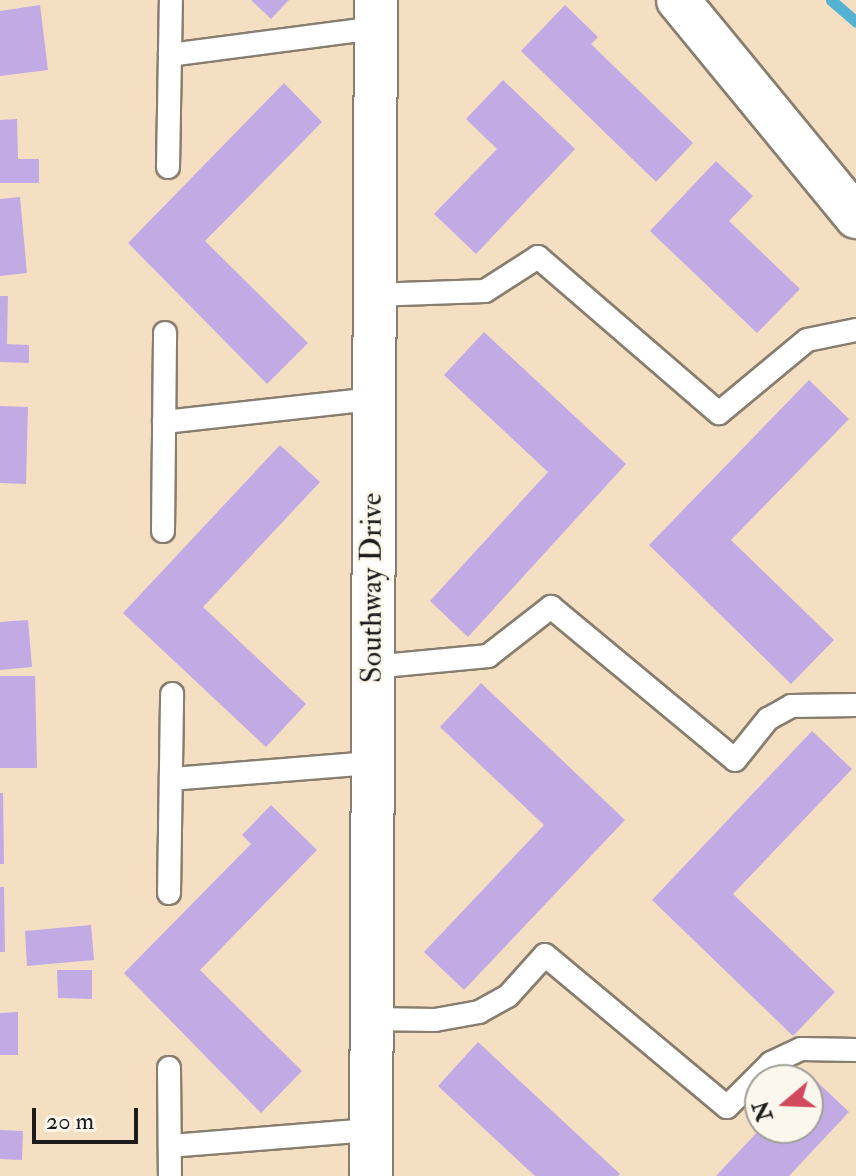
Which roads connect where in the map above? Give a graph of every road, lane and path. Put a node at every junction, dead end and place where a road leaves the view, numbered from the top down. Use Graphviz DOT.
graph roads {
  1 [pos="171,0"];
  2 [pos="678,0"];
  3 [pos="375,14"];
  4 [pos="170,55"];
  5 [pos="168,167"];
  6 [pos="856,217"];
  7 [pos="372,295"];
  8 [pos="856,330"];
  9 [pos="165,333"];
  10 [pos="372,399"];
  11 [pos="164,422"];
  12 [pos="163,531"];
  13 [pos="372,667"];
  14 [pos="172,694"];
  15 [pos="856,705"];
  16 [pos="372,763"];
  17 [pos="171,779"];
  18 [pos="169,893"];
  19 [pos="371,1019"];
  20 [pos="856,1050"];
  21 [pos="169,1068"];
  22 [pos="371,1130"];
  23 [pos="170,1146"];
  24 [pos="170,1176"];
  25 [pos="371,1176"];
  1 -- 4 [label="lane"];
  2 -- 6 [label="street"];
  3 -- 4 [label="lane"];
  3 -- 7 [label="street, Southway Drive"];
  4 -- 5 [label="lane"];
  7 -- 8 [label="lane"];
  7 -- 10 [label="street, Southway Drive"];
  9 -- 11 [label="lane"];
  10 -- 11 [label="lane"];
  10 -- 13 [label="street, Southway Drive"];
  11 -- 12 [label="lane"];
  13 -- 15 [label="lane"];
  13 -- 16 [label="street, Southway Drive"];
  14 -- 17 [label="lane"];
  16 -- 17 [label="lane"];
  16 -- 19 [label="street, Southway Drive"];
  17 -- 18 [label="lane"];
  19 -- 20 [label="lane"];
  19 -- 22 [label="street, Southway Drive"];
  21 -- 23 [label="lane"];
  22 -- 23 [label="lane"];
  22 -- 25 [label="street, Southway Drive"];
  23 -- 24 [label="lane"];
}
